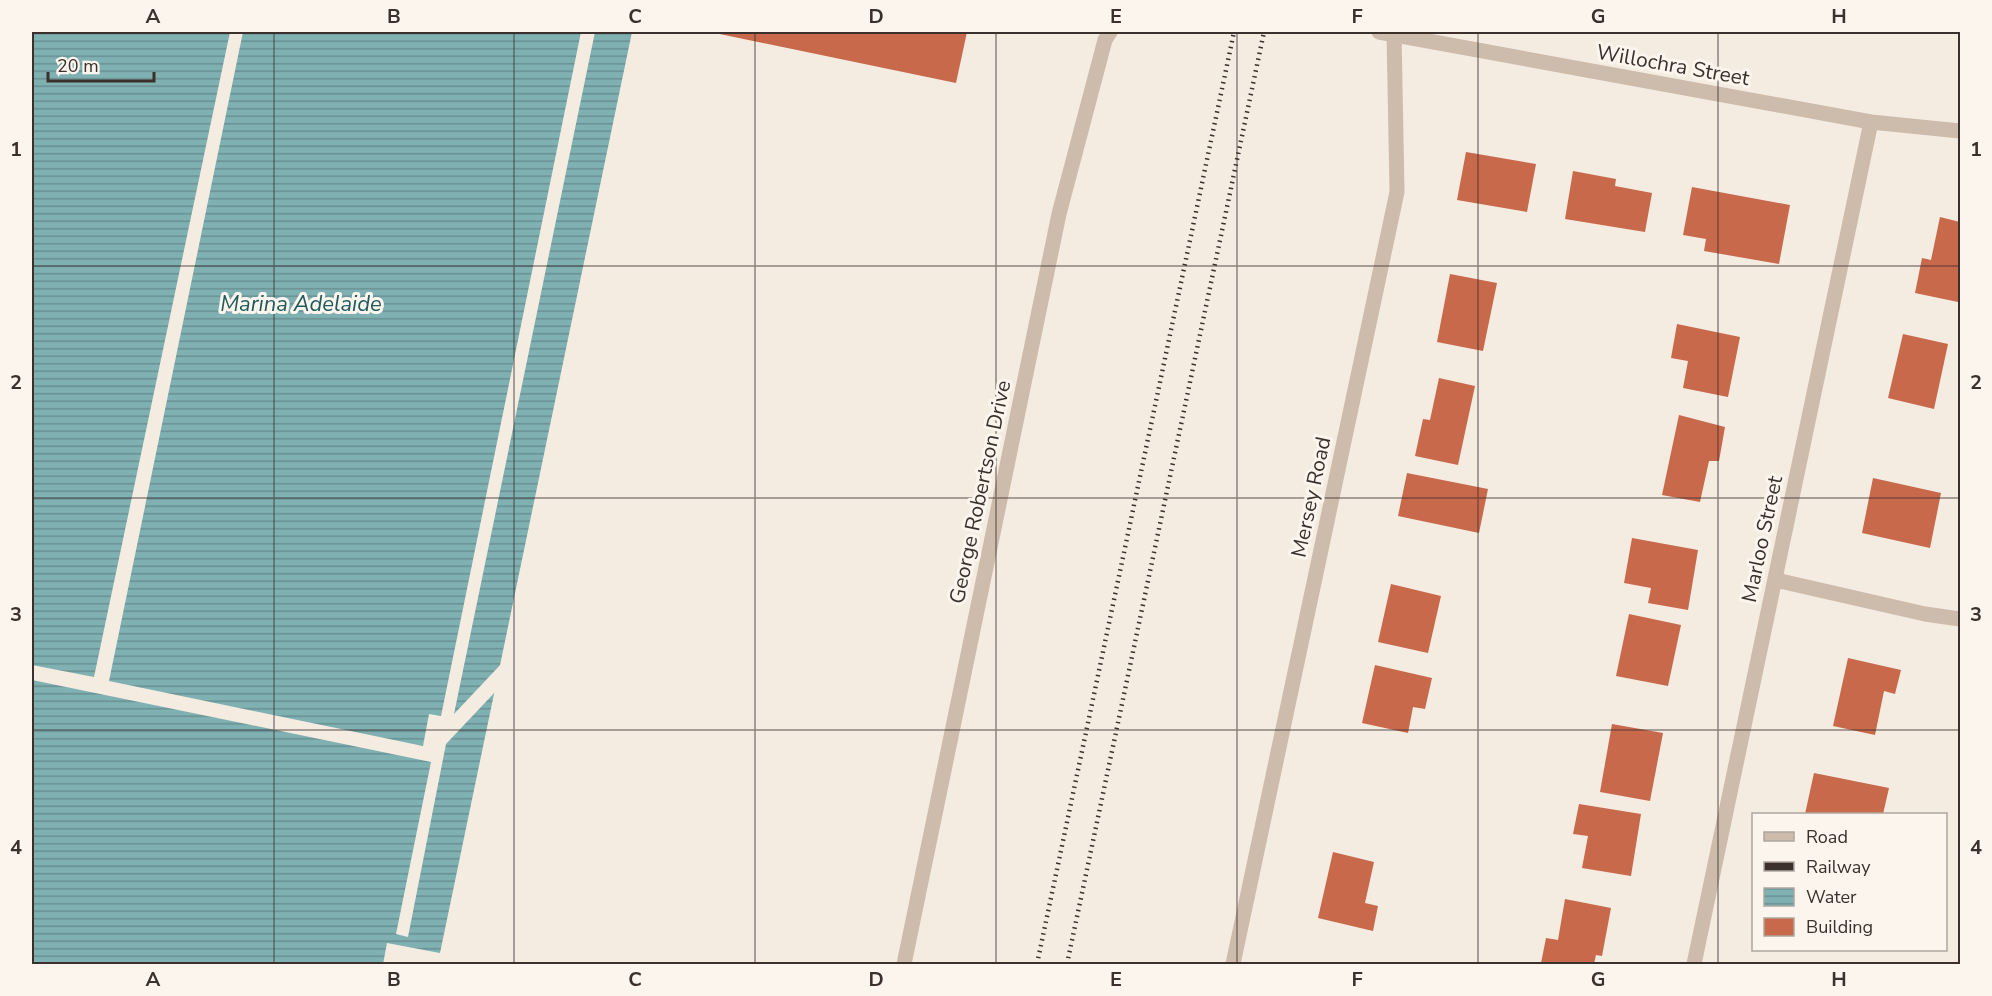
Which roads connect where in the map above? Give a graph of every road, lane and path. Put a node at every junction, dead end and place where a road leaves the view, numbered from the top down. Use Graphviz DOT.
graph roads {
  1 [pos="1110,32"];
  2 [pos="1389,33"];
  3 [pos="1871,122"];
  4 [pos="1960,131"];
  5 [pos="1776,580"];
  6 [pos="1960,619"];
  7 [pos="904,964"];
  8 [pos="1233,964"];
  9 [pos="1694,964"];
  1 -- 7 [label="street, George Robertson Drive"];
  2 -- 3 [label="street, Willochra Street"];
  2 -- 8 [label="street, Mersey Road"];
  3 -- 4 [label="street, Willochra Street"];
  3 -- 5 [label="street, Marloo Street"];
  5 -- 6 [label="street"];
  5 -- 9 [label="street, Marloo Street"];
}
